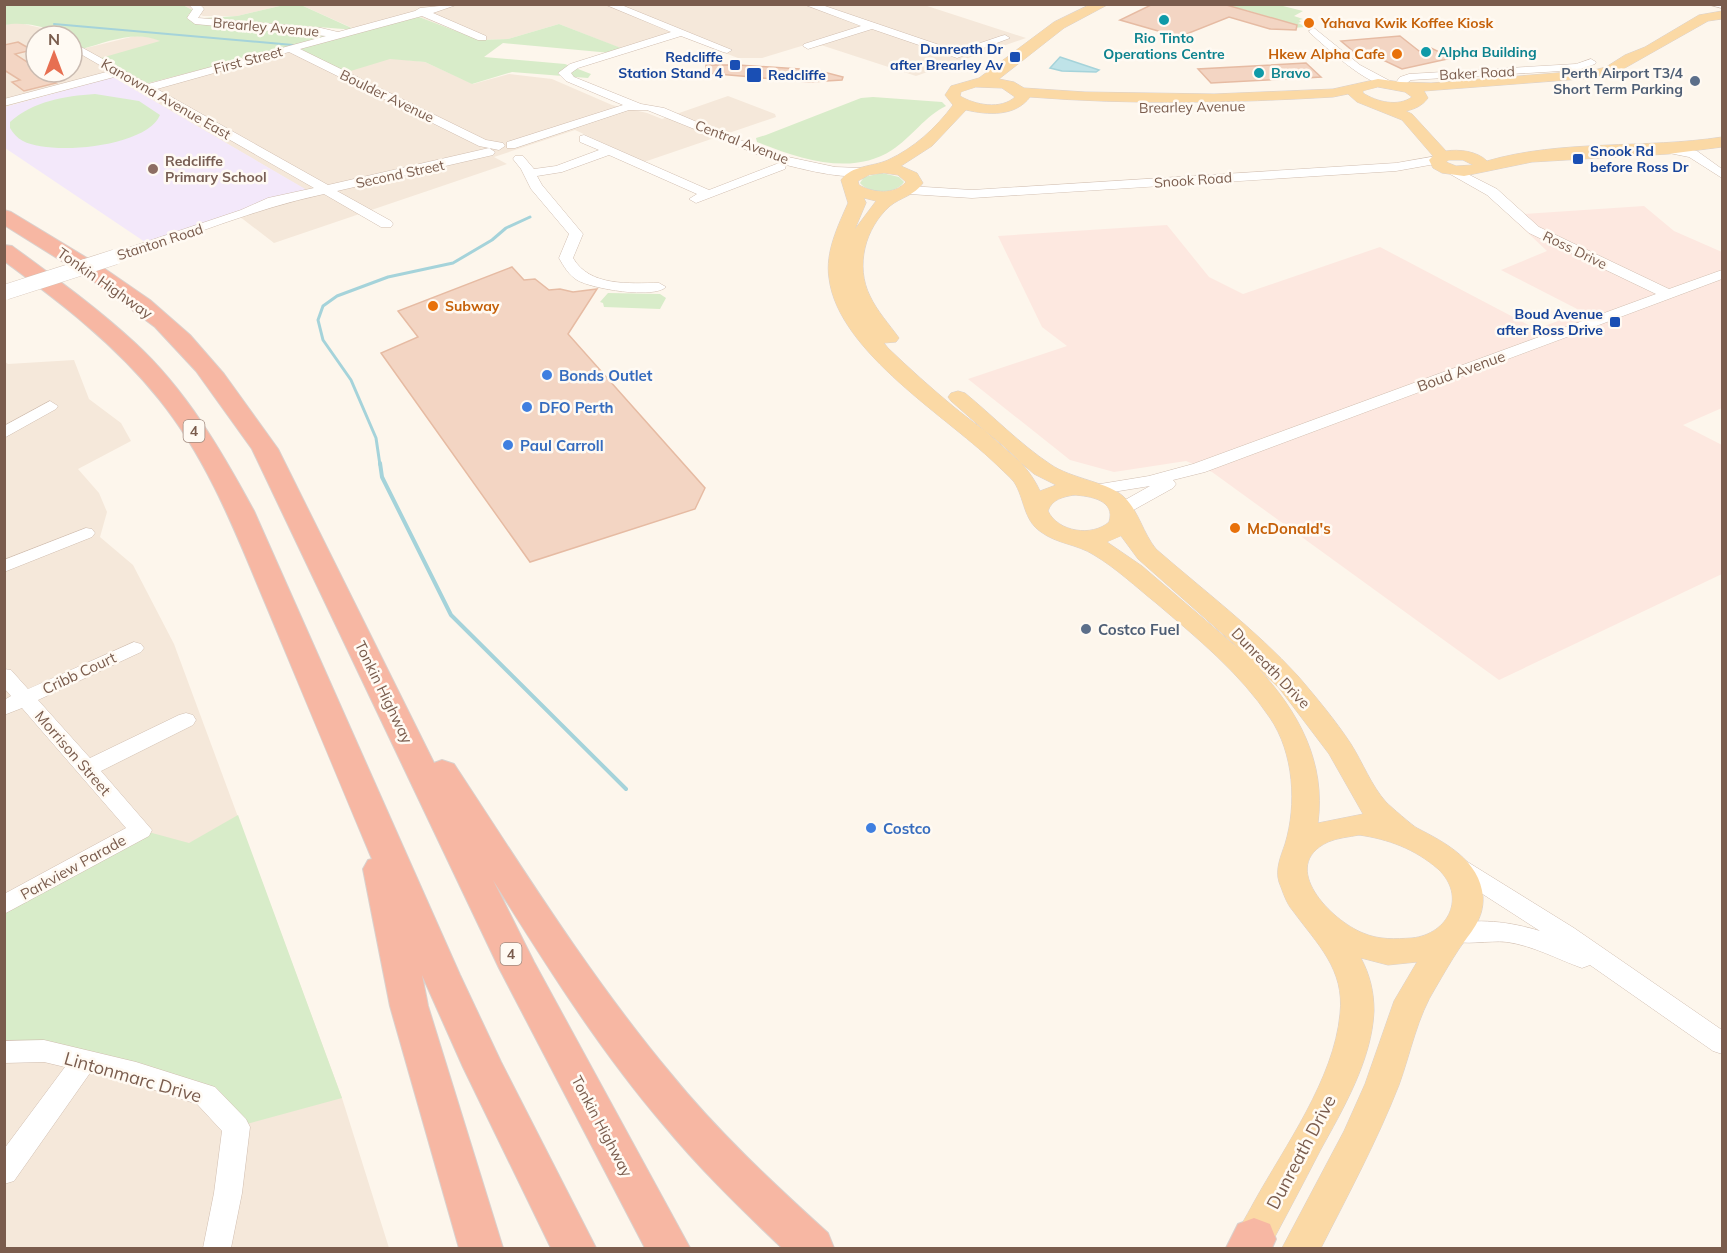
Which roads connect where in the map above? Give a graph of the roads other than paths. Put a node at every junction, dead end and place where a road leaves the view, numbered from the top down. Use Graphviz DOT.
graph roads {
  1 [pos="193,4"];
  2 [pos="404,4"];
  3 [pos="454,4"];
  4 [pos="609,4"];
  5 [pos="808,4"];
  6 [pos="1103,4"];
  7 [pos="1717,9"];
  8 [pos="424,13"];
  9 [pos="1085,13"];
  10 [pos="871,26"];
  11 [pos="1314,31"];
  12 [pos="685,33"];
  13 [pos="336,36"];
  14 [pos="482,38"];
  15 [pos="1005,38"];
  16 [pos="808,46"];
  17 [pos="291,49"];
  18 [pos="727,50"];
  19 [pos="84,52"];
  20 [pos="1591,62"];
  21 [pos="1356,67"];
  22 [pos="119,72"];
  23 [pos="1494,72"];
  24 [pos="982,83"];
  25 [pos="1399,83"];
  26 [pos="1466,85"];
  27 [pos="1360,86"];
  28 [pos="146,88"];
  29 [pos="1015,94"];
  30 [pos="4,103"];
  31 [pos="1373,103"];
  32 [pos="1414,103"];
  33 [pos="962,104"];
  34 [pos="631,107"];
  35 [pos="989,109"];
  36 [pos="656,111"];
  37 [pos="585,139"];
  38 [pos="1722,142"];
  39 [pos="1668,149"];
  40 [pos="610,150"];
  41 [pos="502,151"];
  42 [pos="1445,164"];
  43 [pos="1478,165"];
  44 [pos="782,166"];
  45 [pos="880,169"];
  46 [pos="530,173"];
  47 [pos="1722,174"];
  48 [pos="854,181"];
  49 [pos="905,184"];
  50 [pos="325,189"];
  51 [pos="1492,192"];
  52 [pos="708,194"];
  53 [pos="4,197"];
  54 [pos="694,200"];
  55 [pos="4,216"];
  56 [pos="386,224"];
  57 [pos="4,251"];
  58 [pos="4,268"];
  59 [pos="1722,274"];
  60 [pos="114,286"];
  61 [pos="659,287"];
  62 [pos="5,292"];
  63 [pos="1668,294"];
  64 [pos="169,395"];
  65 [pos="50,405"];
  66 [pos="4,433"];
  67 [pos="1199,468"];
  68 [pos="1091,490"];
  69 [pos="1036,507"];
  70 [pos="1123,511"];
  71 [pos="86,533"];
  72 [pos="1081,538"];
  73 [pos="4,567"];
  74 [pos="134,648"];
  75 [pos="365,654"];
  76 [pos="4,675"];
  77 [pos="25,698"];
  78 [pos="4,708"];
  79 [pos="186,720"];
  80 [pos="87,769"];
  81 [pos="369,811"];
  82 [pos="141,830"];
  83 [pos="1407,834"];
  84 [pos="1299,850"];
  85 [pos="1446,859"];
  86 [pos="4,905"];
  87 [pos="1319,923"];
  88 [pos="1452,936"];
  89 [pos="1655,999"];
  90 [pos="1722,1043"];
  91 [pos="4,1052"];
  92 [pos="83,1062"];
  93 [pos="4,1172"];
  94 [pos="1250,1245"];
  95 [pos="217,1248"];
  96 [pos="481,1248"];
  97 [pos="573,1248"];
  98 [pos="668,1248"];
  99 [pos="812,1248"];
  100 [pos="1301,1248"];
  1 -- 13 [label="street, Brearley Avenue"];
  2 -- 8 [label="street"];
  3 -- 8 [label="street, First Street"];
  4 -- 12 [label="street"];
  5 -- 10 [label="street"];
  6 -- 9 [label="main road"];
  7 -- 26 [label="main road"];
  8 -- 13 [label="street, First Street"];
  8 -- 14 [label="street"];
  9 -- 24 [label="main road"];
  9 -- 29 [label="main road"];
  10 -- 15 [label="street"];
  10 -- 16 [label="street"];
  11 -- 21 [label="street"];
  12 -- 18 [label="street"];
  12 -- 34 [label="street, Central Avenue"];
  12 -- 34 [label="street, Central Avenue"];
  13 -- 17 [label="street, First Street"];
  17 -- 28 [label="street, First Street"];
  17 -- 41 [label="street, Boulder Avenue"];
  19 -- 22 [label="street, Kanowna Avenue East"];
  20 -- 23 [label="street, Baker Road"];
  21 -- 25 [label="street"];
  21 -- 27 [label="street"];
  22 -- 28 [label="street, Kanowna Avenue East"];
  22 -- 30 [label="street"];
  23 -- 25 [label="street, Baker Road"];
  23 -- 26 [label="main road"];
  24 -- 29 [label="main road"];
  24 -- 33 [label="main road"];
  25 -- 26 [label="main road"];
  25 -- 27 [label="main road, Brearley Avenue"];
  25 -- 32 [label="main road, Ross Drive"];
  27 -- 29 [label="main road, Brearley Avenue"];
  27 -- 31 [label="main road"];
  28 -- 50 [label="street, Kanowna Avenue East"];
  29 -- 31 [label="main road, Brearley Avenue"];
  29 -- 35 [label="main road"];
  31 -- 32 [label="main road, Brearley Avenue"];
  31 -- 42 [label="main road, Ross Drive"];
  32 -- 43 [label="main road, Ross Drive"];
  33 -- 35 [label="main road"];
  33 -- 45 [label="main road"];
  34 -- 36 [label="street, Central Avenue"];
  34 -- 41 [label="street, Second Street"];
  35 -- 49 [label="main road"];
  36 -- 44 [label="street, Central Avenue"];
  36 -- 48 [label="street, Central Avenue"];
  37 -- 40 [label="street"];
  38 -- 39 [label="main road"];
  39 -- 43 [label="main road"];
  39 -- 47 [label="street"];
  40 -- 46 [label="street"];
  40 -- 52 [label="street"];
  41 -- 46 [label="street"];
  41 -- 50 [label="street, Second Street"];
  42 -- 43 [label="main road"];
  42 -- 49 [label="street, Snook Road"];
  42 -- 51 [label="street, Ross Drive"];
  43 -- 51 [label="street, Ross Drive"];
  44 -- 48 [label="street, Central Avenue"];
  44 -- 52 [label="street"];
  45 -- 48 [label="main road"];
  45 -- 49 [label="main road"];
  46 -- 61 [label="street"];
  48 -- 49 [label="main road"];
  48 -- 69 [label="main road"];
  49 -- 68 [label="main road"];
  50 -- 56 [label="street, Kanowna Avenue East"];
  50 -- 62 [label="street, Stanton Road, bridge"];
  51 -- 63 [label="street, Ross Drive"];
  52 -- 54 [label="street"];
  53 -- 60 [label="highway, 4"];
  55 -- 60 [label="highway, Tonkin Highway / 4"];
  57 -- 64 [label="highway, 4"];
  58 -- 64 [label="highway, 4"];
  59 -- 63 [label="street, Boud Avenue"];
  60 -- 75 [label="highway, Tonkin Highway / 4"];
  63 -- 67 [label="street, Boud Avenue"];
  64 -- 81 [label="highway, 4"];
  65 -- 66 [label="street"];
  67 -- 68 [label="street, Boud Avenue"];
  67 -- 70 [label="street, Boud Avenue"];
  68 -- 69 [label="main road"];
  68 -- 70 [label="main road"];
  69 -- 72 [label="main road"];
  70 -- 72 [label="main road"];
  70 -- 83 [label="main road, Dunreath Drive"];
  71 -- 73 [label="street"];
  72 -- 84 [label="main road, Dunreath Drive"];
  74 -- 77 [label="street, Cribb Court"];
  75 -- 98 [label="highway, Tonkin Highway / 4"];
  75 -- 99 [label="highway"];
  76 -- 77 [label="street, Morrison Street"];
  77 -- 78 [label="street, Cribb Court"];
  77 -- 80 [label="street, Morrison Street"];
  79 -- 80 [label="street"];
  80 -- 82 [label="street, Morrison Street"];
  81 -- 96 [label="highway"];
  81 -- 97 [label="highway, 4"];
  82 -- 86 [label="street, Parkview Parade"];
  83 -- 84 [label="main road"];
  83 -- 85 [label="main road"];
  84 -- 87 [label="main road"];
  85 -- 88 [label="main road"];
  85 -- 89 [label="street"];
  87 -- 88 [label="main road"];
  87 -- 94 [label="main road, Dunreath Drive"];
  88 -- 89 [label="street"];
  88 -- 100 [label="main road"];
  89 -- 90 [label="street"];
  91 -- 92 [label="street, Lintonmarc Drive"];
  92 -- 93 [label="street"];
  92 -- 95 [label="street, Lintonmarc Drive"];
}
